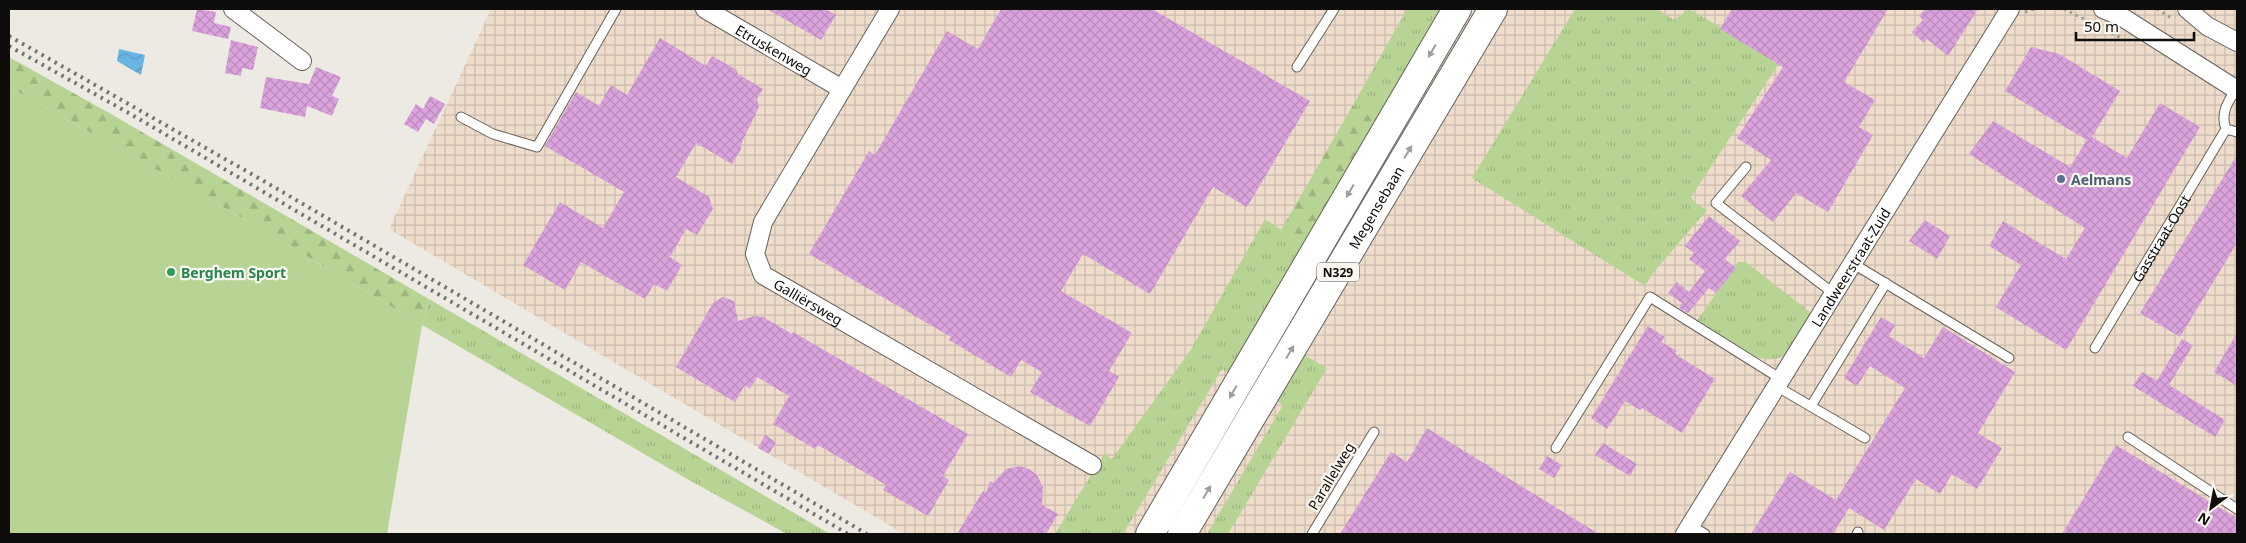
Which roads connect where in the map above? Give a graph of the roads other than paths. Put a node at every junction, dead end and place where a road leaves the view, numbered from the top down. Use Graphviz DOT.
graph roads {
  1 [pos="233,9"];
  2 [pos="616,9"];
  3 [pos="705,9"];
  4 [pos="890,9"];
  5 [pos="1334,9"];
  6 [pos="1457,9"];
  7 [pos="1493,9"];
  8 [pos="2010,9"];
  9 [pos="2103,9"];
  10 [pos="2187,9"];
  11 [pos="2117,13"];
  12 [pos="2237,42"];
  13 [pos="302,60"];
  14 [pos="1297,68"];
  15 [pos="2237,89"];
  16 [pos="842,90"];
  17 [pos="461,117"];
  18 [pos="2226,129"];
  19 [pos="2237,132"];
  20 [pos="1746,167"];
  21 [pos="1852,262"];
  22 [pos="1886,283"];
  23 [pos="1833,293"];
  24 [pos="2095,348"];
  25 [pos="2009,358"];
  26 [pos="1778,382"];
  27 [pos="1810,406"];
  28 [pos="1374,432"];
  29 [pos="2128,437"];
  30 [pos="1865,438"];
  31 [pos="1556,448"];
  32 [pos="1092,465"];
  33 [pos="2237,509"];
  34 [pos="1693,531"];
  35 [pos="1150,534"];
  36 [pos="1182,534"];
  37 [pos="1312,534"];
  1 -- 13 [label="street"];
  2 -- 17 [label="lane"];
  3 -- 16 [label="street, Etruskenweg"];
  4 -- 16 [label="street, Galliërsweg"];
  5 -- 14 [label="lane"];
  6 -- 35 [label="main road, N329, one-way"];
  36 -- 7 [label="main road, Megensebaan / N329, one-way"];
  8 -- 21 [label="street, Landweerstraat-Zuid"];
  9 -- 11 [label="street, Gasstraat-Oost"];
  10 -- 12 [label="street"];
  11 -- 15 [label="street, Gasstraat-Oost"];
  15 -- 18 [label="lane, Gasstraat-Oost"];
  16 -- 32 [label="street, Galliërsweg"];
  18 -- 19 [label="lane"];
  18 -- 24 [label="lane, Gasstraat-Oost"];
  20 -- 23 [label="lane"];
  21 -- 22 [label="lane"];
  21 -- 23 [label="street, Landweerstraat-Zuid"];
  22 -- 25 [label="lane"];
  22 -- 27 [label="lane"];
  23 -- 26 [label="street, Landweerstraat-Zuid"];
  26 -- 27 [label="lane"];
  26 -- 31 [label="lane"];
  26 -- 34 [label="street, Landweerstraat-Zuid"];
  27 -- 30 [label="lane"];
  28 -- 37 [label="lane, Parallelweg"];
  29 -- 33 [label="lane"];
}
